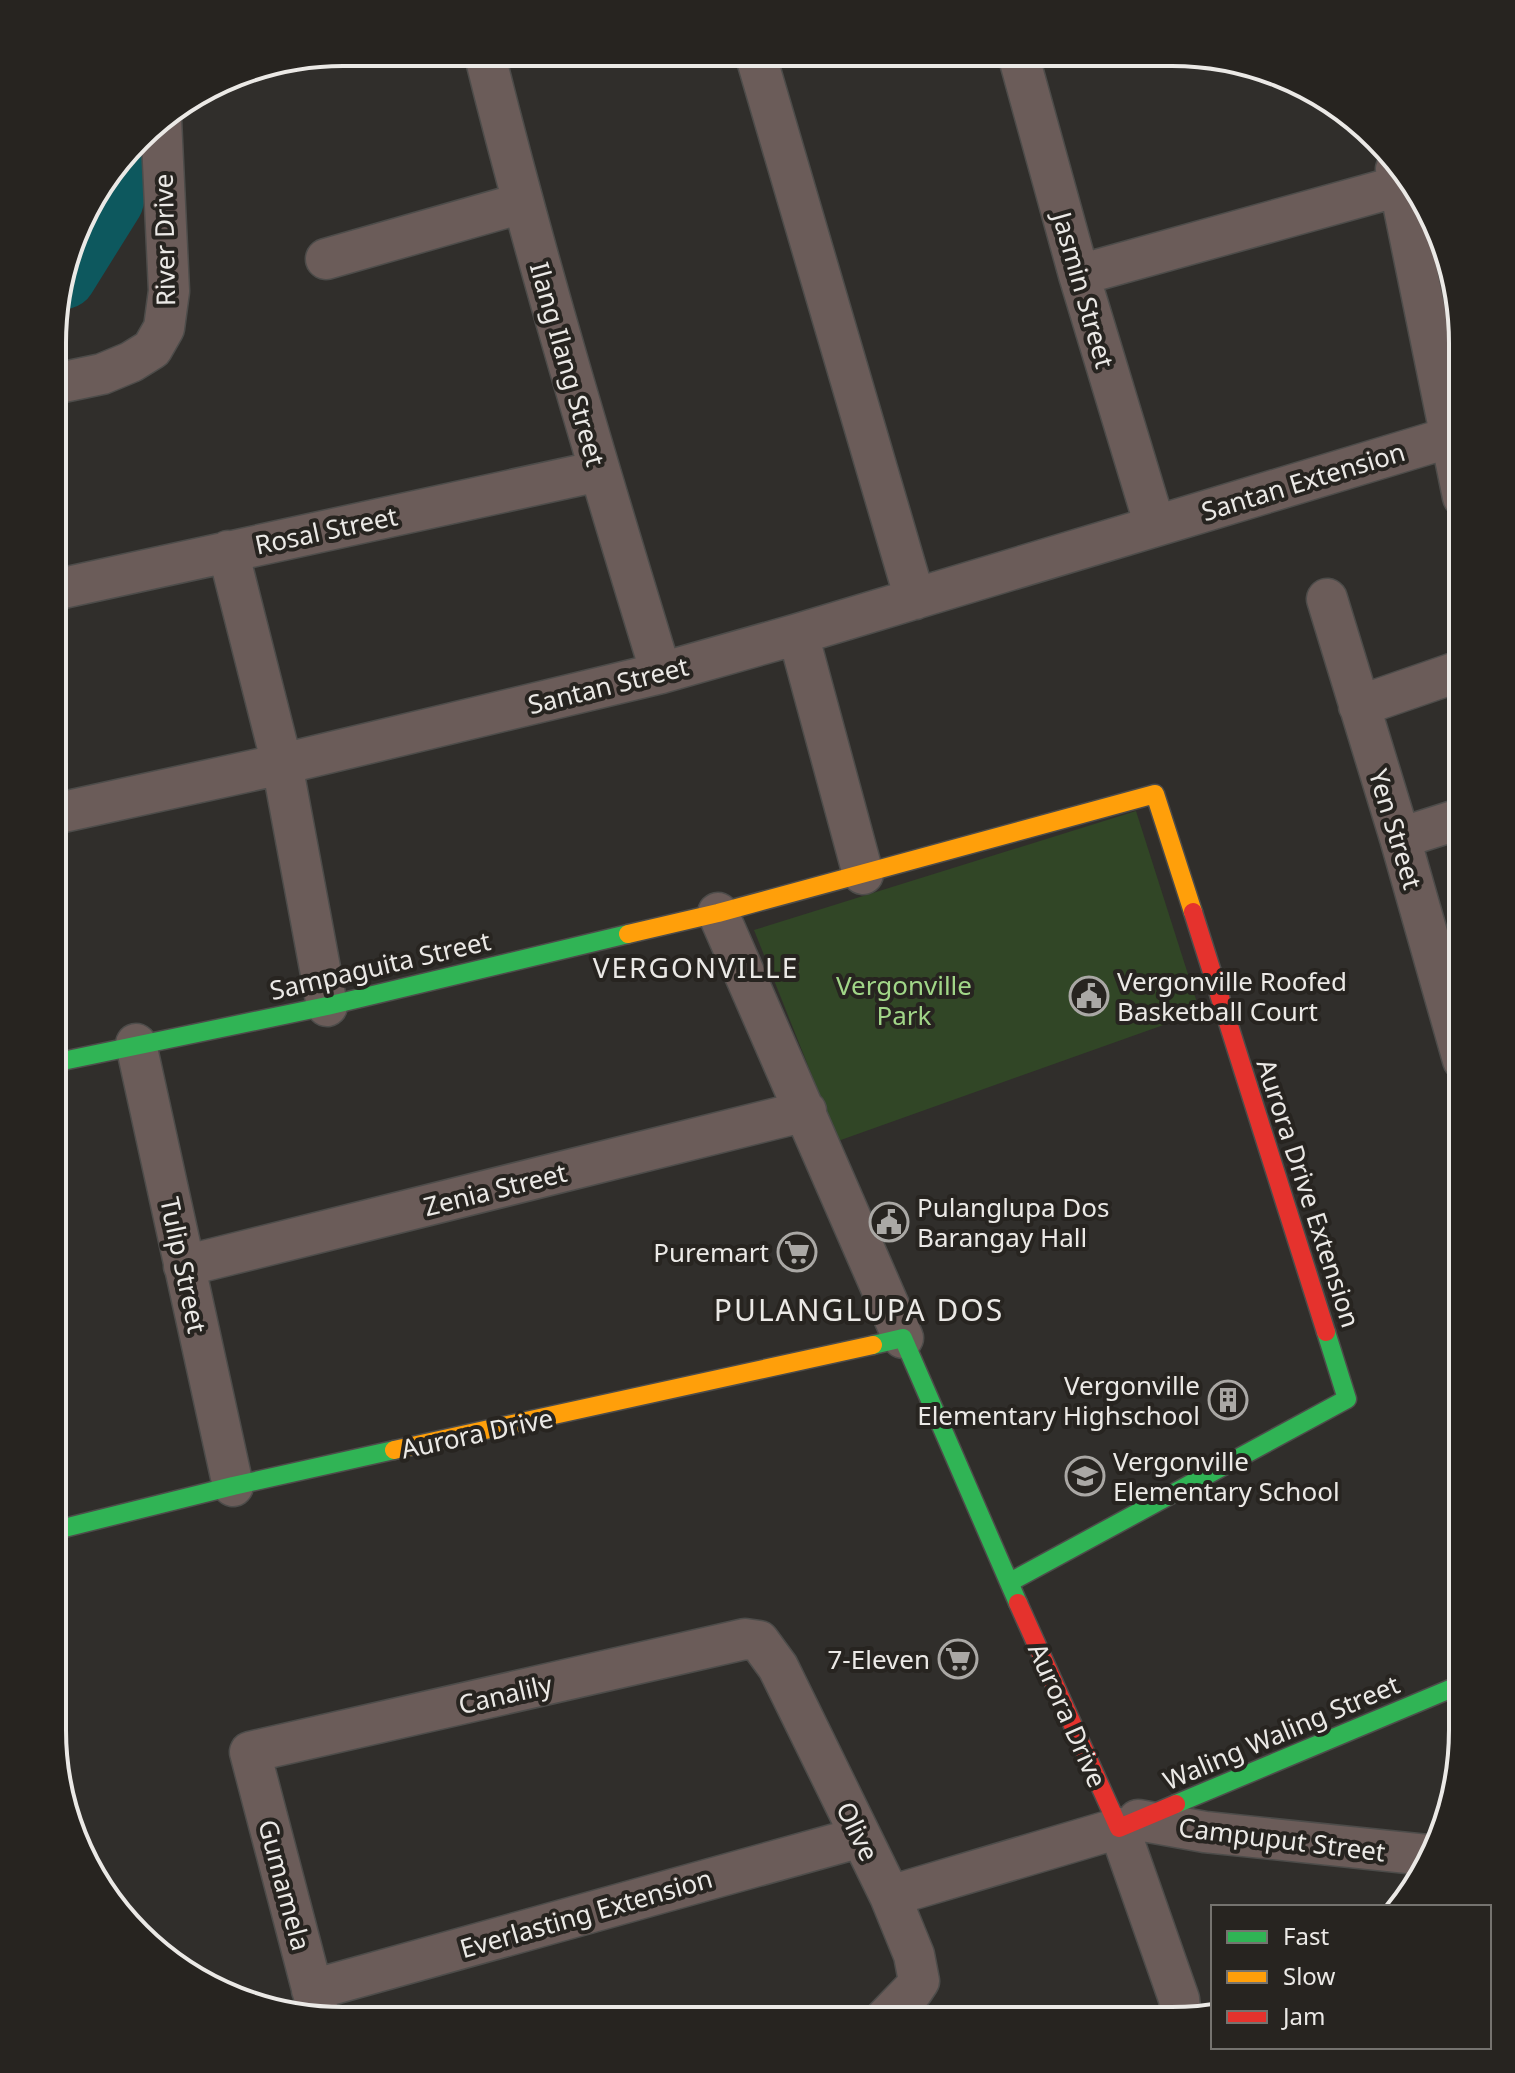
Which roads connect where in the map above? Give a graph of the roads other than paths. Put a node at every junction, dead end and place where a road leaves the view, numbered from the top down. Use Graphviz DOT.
graph roads {
  1 [pos="488,66"];
  2 [pos="759,66"];
  3 [pos="1021,66"];
  4 [pos="162,134"];
  5 [pos="1394,178"];
  6 [pos="1400,186"];
  7 [pos="522,203"];
  8 [pos="326,259"];
  9 [pos="1079,275"];
  10 [pos="66,382"];
  11 [pos="1449,427"];
  12 [pos="1449,438"];
  13 [pos="599,471"];
  14 [pos="1155,526"];
  15 [pos="228,551"];
  16 [pos="66,587"];
  17 [pos="915,599"];
  18 [pos="1327,599"];
  19 [pos="798,634"];
  20 [pos="661,673"];
  21 [pos="1449,675"];
  22 [pos="1359,706"];
  23 [pos="282,764"];
  24 [pos="66,811"];
  25 [pos="1449,823"];
  26 [pos="1400,838"];
  27 [pos="863,874"];
  28 [pos="718,913"];
  29 [pos="1449,971"];
  30 [pos="327,1006"];
  31 [pos="136,1044"];
  32 [pos="66,1060"];
  33 [pos="806,1111"];
  34 [pos="184,1266"];
  35 [pos="903,1338"];
  36 [pos="233,1486"];
  37 [pos="66,1528"];
  38 [pos="1010,1582"];
  39 [pos="759,1641"];
  40 [pos="1448,1690"];
  41 [pos="250,1752"];
  42 [pos="1128,1824"];
  43 [pos="861,1837"];
  44 [pos="1419,1854"];
  45 [pos="890,1896"];
  46 [pos="316,2004"];
  47 [pos="897,2007"];
  48 [pos="1180,2007"];
  1 -- 7 [label="street, Ilang Ilang Street"];
  2 -- 17 [label="street"];
  3 -- 9 [label="street, Jasmin Street"];
  4 -- 10 [label="street, River Drive"];
  5 -- 9 [label="street"];
  6 -- 11 [label="street"];
  7 -- 8 [label="street"];
  7 -- 13 [label="street, Ilang Ilang Street"];
  9 -- 14 [label="street, Jasmin Street"];
  12 -- 14 [label="street, Santan Extension"];
  13 -- 15 [label="street, Rosal Street"];
  13 -- 20 [label="street, Ilang Ilang Street"];
  14 -- 17 [label="street, Santan Street"];
  15 -- 16 [label="street, Rosal Street"];
  15 -- 23 [label="street"];
  17 -- 19 [label="street, Santan Street"];
  18 -- 22 [label="street, Yen Street"];
  19 -- 20 [label="street, Santan Street"];
  19 -- 27 [label="street"];
  20 -- 23 [label="street, Santan Street"];
  21 -- 22 [label="street"];
  22 -- 26 [label="street, Yen Street"];
  23 -- 24 [label="street, Santan Street"];
  23 -- 30 [label="street"];
  25 -- 26 [label="street"];
  26 -- 29 [label="street, Yen Street"];
  27 -- 28 [label="street, Aurora Drive Extension"];
  27 -- 38 [label="street, Aurora Drive Extension"];
  28 -- 30 [label="street, Sampaguita Street"];
  28 -- 33 [label="street, Aurora Drive"];
  30 -- 31 [label="street, Sampaguita Street"];
  31 -- 32 [label="street, Sampaguita Street"];
  31 -- 34 [label="street, Tulip Street"];
  33 -- 34 [label="street, Zenia Street"];
  33 -- 35 [label="street, Aurora Drive"];
  34 -- 36 [label="street, Tulip Street"];
  35 -- 36 [label="street, Aurora Drive"];
  35 -- 38 [label="street, Aurora Drive"];
  36 -- 37 [label="street, Aurora Drive"];
  38 -- 42 [label="street, Aurora Drive"];
  39 -- 41 [label="street, Canalily"];
  39 -- 43 [label="street, Olive"];
  40 -- 42 [label="street, Waling Waling Street"];
  41 -- 46 [label="street, Gumamela"];
  42 -- 44 [label="street, Campuput Street"];
  42 -- 45 [label="street"];
  42 -- 48 [label="street"];
  43 -- 45 [label="street, Olive"];
  43 -- 46 [label="street, Everlasting Extension"];
  45 -- 47 [label="street, Olive"];
}
